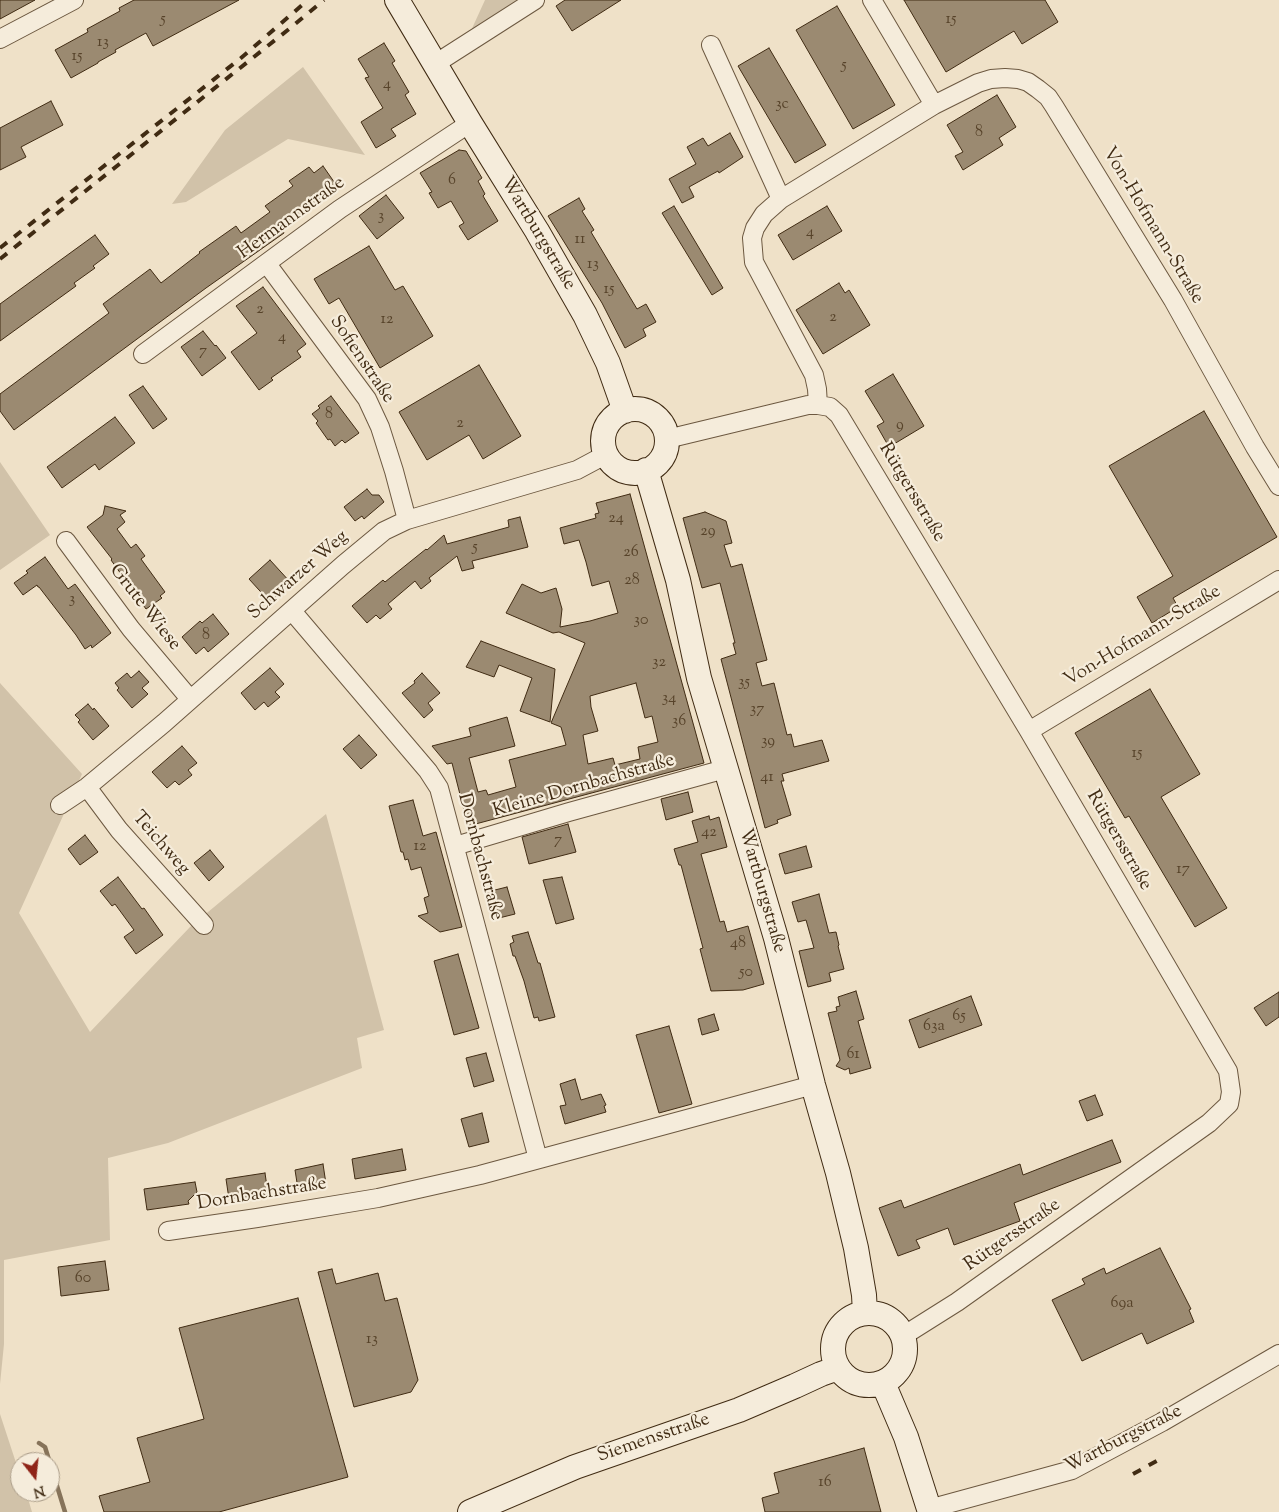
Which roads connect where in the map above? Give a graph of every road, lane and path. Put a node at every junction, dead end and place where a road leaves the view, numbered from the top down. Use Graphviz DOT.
graph roads {
  1 [pos="396,0"];
  2 [pos="535,0"];
  3 [pos="872,0"];
  4 [pos="71,1"];
  5 [pos="0,39"];
  6 [pos="711,45"];
  7 [pos="435,64"];
  8 [pos="934,105"];
  9 [pos="470,123"];
  10 [pos="781,199"];
  11 [pos="267,264"];
  12 [pos="143,354"];
  13 [pos="818,405"];
  14 [pos="625,411"];
  15 [pos="667,439"];
  16 [pos="607,454"];
  17 [pos="646,470"];
  18 [pos="1279,486"];
  19 [pos="407,520"];
  20 [pos="66,542"];
  21 [pos="1279,580"];
  22 [pos="292,610"];
  23 [pos="190,700"];
  24 [pos="1029,730"];
  25 [pos="725,768"];
  26 [pos="87,787"];
  27 [pos="60,806"];
  28 [pos="455,846"];
  29 [pos="204,925"];
  30 [pos="813,1085"];
  31 [pos="538,1160"];
  32 [pos="168,1231"];
  33 [pos="865,1314"];
  34 [pos="903,1336"];
  35 [pos="1279,1354"];
  36 [pos="838,1368"];
  37 [pos="883,1382"];
  38 [pos="929,1510"];
  39 [pos="470,1512"];
  1 -- 7 [label="main road, Wartburgstraße"];
  2 -- 7 [label="street"];
  3 -- 8 [label="street"];
  4 -- 5 [label="street"];
  6 -- 10 [label="street"];
  7 -- 9 [label="main road, Wartburgstraße"];
  8 -- 10 [label="street, Von-Hofmann-Straße"];
  8 -- 18 [label="street, Von-Hofmann-Straße"];
  9 -- 11 [label="street, Hermannstraße"];
  9 -- 14 [label="main road, Wartburgstraße"];
  10 -- 13 [label="street, Von-Hofmann-Straße"];
  11 -- 12 [label="street, Hermannstraße"];
  11 -- 19 [label="street, Sofienstraße"];
  13 -- 15 [label="street"];
  13 -- 24 [label="street, Rütgersstraße"];
  14 -- 15 [label="main road"];
  14 -- 16 [label="main road"];
  15 -- 17 [label="main road"];
  16 -- 17 [label="main road"];
  16 -- 19 [label="street, Schwarzer Weg"];
  17 -- 25 [label="main road, Wartburgstraße"];
  19 -- 22 [label="street, Schwarzer Weg"];
  20 -- 23 [label="street, Grute Wiese"];
  21 -- 24 [label="street, Von-Hofmann-Straße"];
  22 -- 23 [label="street, Schwarzer Weg"];
  22 -- 28 [label="street, Dornbachstraße"];
  23 -- 26 [label="street, Schwarzer Weg"];
  24 -- 34 [label="street, Rütgersstraße"];
  25 -- 28 [label="street, Kleine Dornbachstraße"];
  25 -- 30 [label="main road, Wartburgstraße"];
  26 -- 27 [label="street, Schwarzer Weg"];
  26 -- 29 [label="street, Teichweg"];
  28 -- 31 [label="street, Dornbachstraße"];
  30 -- 31 [label="street, Dornbachstraße"];
  30 -- 33 [label="main road, Wartburgstraße"];
  31 -- 32 [label="street, Dornbachstraße"];
  33 -- 34 [label="main road"];
  33 -- 36 [label="main road"];
  34 -- 37 [label="main road"];
  35 -- 38 [label="street, Wartburgstraße"];
  36 -- 37 [label="main road"];
  36 -- 39 [label="main road, Siemensstraße"];
  37 -- 38 [label="main road, Wartburgstraße"];
}
